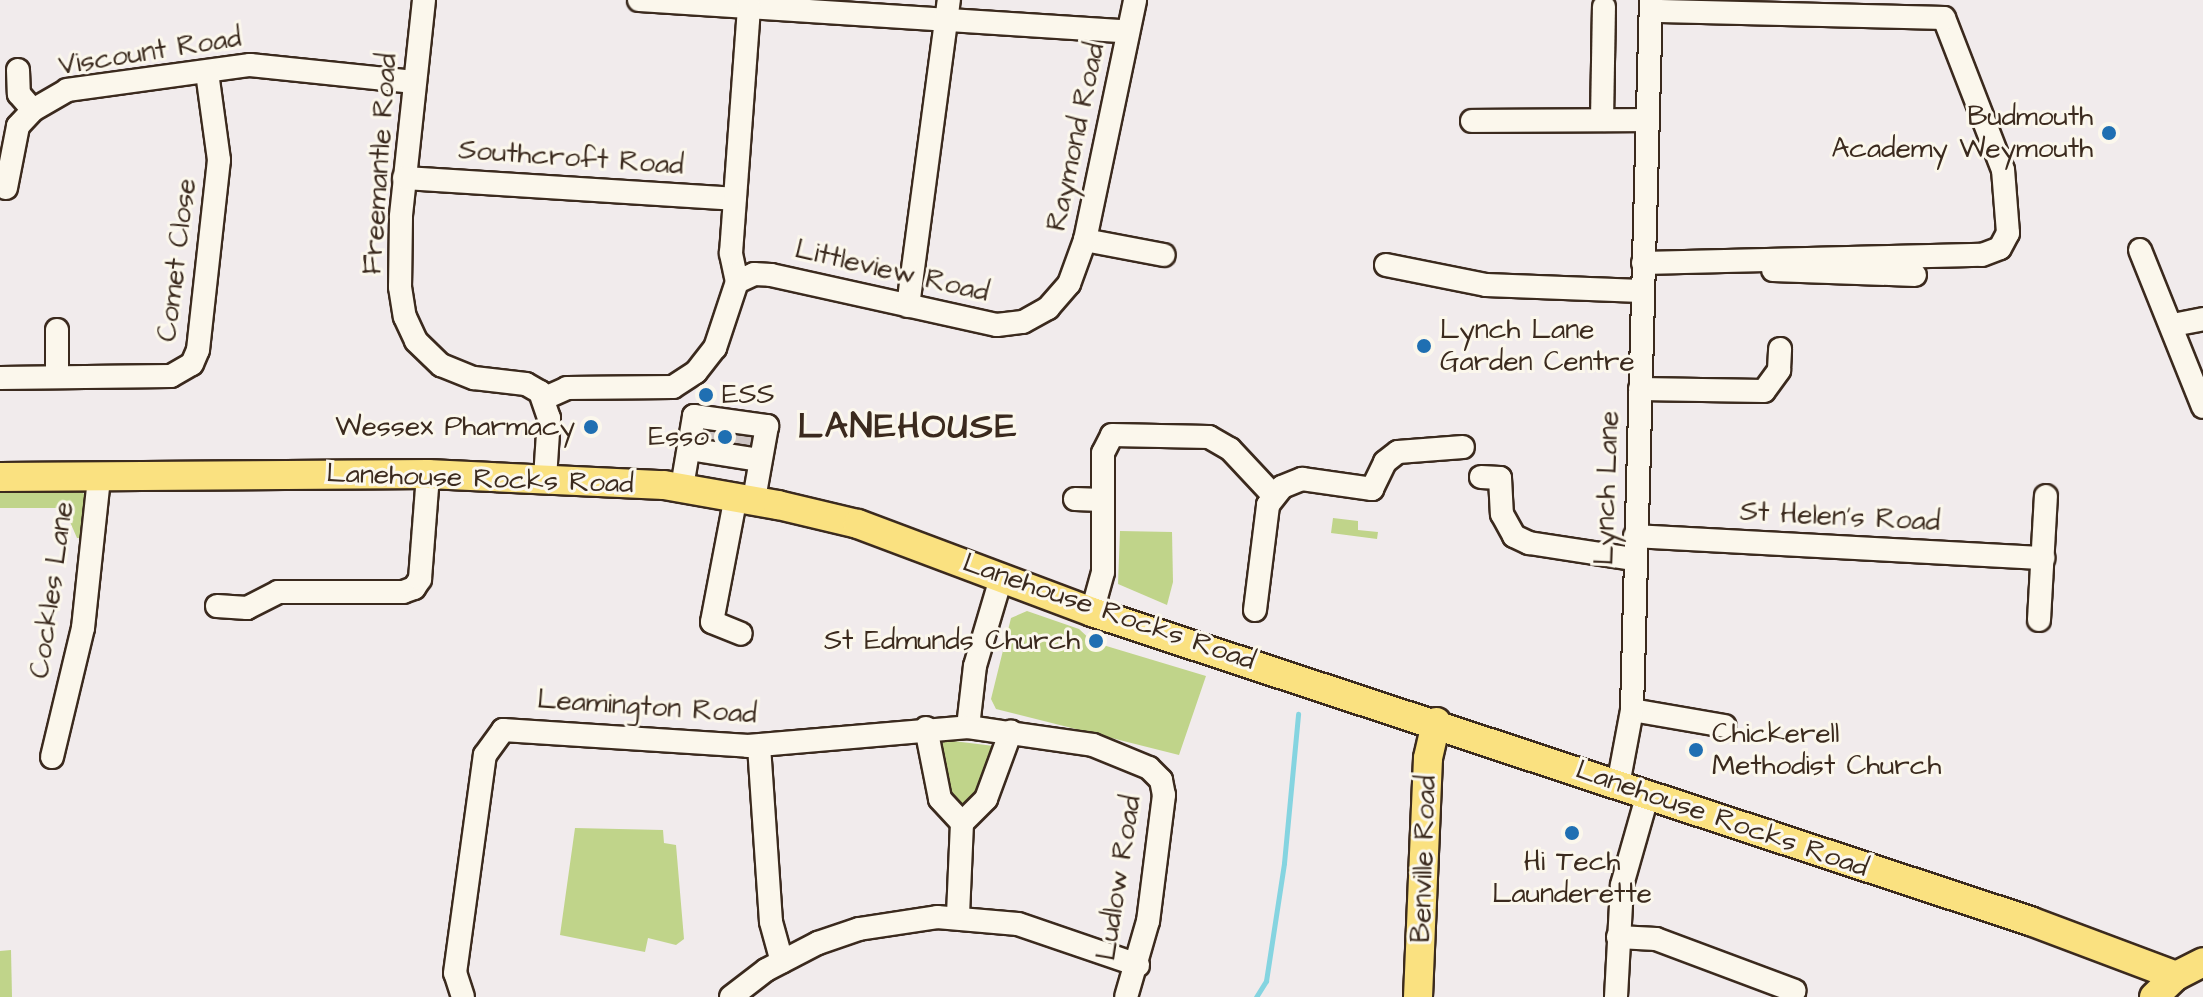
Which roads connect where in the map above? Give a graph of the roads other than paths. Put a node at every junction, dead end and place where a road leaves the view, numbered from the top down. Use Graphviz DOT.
graph roads {
  1 [pos="424,0"];
  2 [pos="639,0"];
  3 [pos="1135,0"];
  4 [pos="1651,6"];
  5 [pos="749,7"];
  6 [pos="1604,7"];
  7 [pos="947,10"];
  8 [pos="1128,32"];
  9 [pos="18,70"];
  10 [pos="207,72"];
  11 [pos="414,82"];
  12 [pos="33,110"];
  13 [pos="1602,120"];
  14 [pos="1648,120"];
  15 [pos="1472,121"];
  16 [pos="404,178"];
  17 [pos="6,188"];
  18 [pos="734,199"];
  19 [pos="1085,240"];
  20 [pos="2140,250"];
  21 [pos="1164,255"];
  22 [pos="1733,258"];
  23 [pos="1643,263"];
  24 [pos="1386,265"];
  25 [pos="1915,275"];
  26 [pos="737,282"];
  27 [pos="1069,284"];
  28 [pos="1641,291"];
  29 [pos="908,306"];
  30 [pos="2203,319"];
  31 [pos="2173,325"];
  32 [pos="57,330"];
  33 [pos="1780,349"];
  34 [pos="57,377"];
  35 [pos="0,378"];
  36 [pos="1640,389"];
  37 [pos="545,398"];
  38 [pos="2203,407"];
  39 [pos="724,438"];
  40 [pos="1463,447"];
  41 [pos="760,460"];
  42 [pos="428,474"];
  43 [pos="0,477"];
  44 [pos="1481,477"];
  45 [pos="99,478"];
  46 [pos="545,479"];
  47 [pos="682,487"];
  48 [pos="1273,495"];
  49 [pos="2046,496"];
  50 [pos="745,498"];
  51 [pos="1075,499"];
  52 [pos="1102,500"];
  53 [pos="1635,536"];
  54 [pos="2043,558"];
  55 [pos="1634,559"];
  56 [pos="1001,578"];
  57 [pos="217,606"];
  58 [pos="1255,610"];
  59 [pos="1092,612"];
  60 [pos="2039,620"];
  61 [pos="741,634"];
  62 [pos="1632,710"];
  63 [pos="1436,722"];
  64 [pos="1725,726"];
  65 [pos="968,727"];
  66 [pos="926,728"];
  67 [pos="1011,731"];
  68 [pos="759,746"];
  69 [pos="52,757"];
  70 [pos="1618,785"];
  71 [pos="1648,794"];
  72 [pos="962,823"];
  73 [pos="958,916"];
  74 [pos="1618,937"];
  75 [pos="782,962"];
  76 [pos="2203,962"];
  77 [pos="1138,965"];
  78 [pos="2176,976"];
  79 [pos="1795,991"];
  80 [pos="463,997"];
  81 [pos="731,997"];
  82 [pos="1126,997"];
  83 [pos="1418,997"];
  84 [pos="1616,997"];
  85 [pos="2154,997"];
  1 -- 11 [label="street, Freemantle Road"];
  2 -- 5 [label="street"];
  3 -- 8 [label="street, Raymond Road"];
  4 -- 14 [label="street, Lynch Lane"];
  4 -- 22 [label="street"];
  5 -- 7 [label="street"];
  5 -- 18 [label="street"];
  6 -- 13 [label="street"];
  7 -- 8 [label="street"];
  7 -- 29 [label="street"];
  8 -- 19 [label="street, Raymond Road"];
  9 -- 12 [label="street"];
  10 -- 11 [label="street, Viscount Road"];
  10 -- 12 [label="street, Viscount Road"];
  10 -- 34 [label="street, Comet Close"];
  11 -- 16 [label="street, Freemantle Road"];
  12 -- 17 [label="street, Viscount Road"];
  13 -- 14 [label="street"];
  13 -- 15 [label="street"];
  14 -- 23 [label="street, Lynch Lane"];
  16 -- 18 [label="street, Southcroft Road"];
  16 -- 37 [label="street, Freemantle Road"];
  18 -- 26 [label="street"];
  19 -- 21 [label="street"];
  19 -- 27 [label="street, Raymond Road"];
  20 -- 31 [label="street"];
  22 -- 23 [label="street"];
  22 -- 25 [label="street"];
  23 -- 28 [label="street, Lynch Lane"];
  24 -- 28 [label="street"];
  26 -- 29 [label="street, Littleview Road"];
  26 -- 37 [label="street"];
  27 -- 29 [label="street, Littleview Road"];
  28 -- 36 [label="street, Lynch Lane"];
  30 -- 31 [label="street"];
  31 -- 38 [label="street"];
  32 -- 34 [label="street"];
  33 -- 36 [label="street"];
  34 -- 35 [label="street, Comet Close"];
  36 -- 53 [label="street, Lynch Lane"];
  37 -- 46 [label="street"];
  39 -- 41 [label="street"];
  39 -- 41 [label="street"];
  39 -- 47 [label="street"];
  40 -- 48 [label="street"];
  41 -- 50 [label="street"];
  42 -- 45 [label="main road, Lanehouse Rocks Road"];
  42 -- 46 [label="main road, Lanehouse Rocks Road"];
  42 -- 57 [label="street"];
  43 -- 45 [label="main road, Lanehouse Rocks Road"];
  44 -- 55 [label="street"];
  45 -- 69 [label="street, Cockles Lane"];
  46 -- 47 [label="main road, Lanehouse Rocks Road"];
  47 -- 50 [label="main road, Lanehouse Rocks Road"];
  48 -- 52 [label="street"];
  48 -- 58 [label="street"];
  49 -- 54 [label="street"];
  50 -- 56 [label="main road, Lanehouse Rocks Road"];
  50 -- 61 [label="street"];
  51 -- 52 [label="street"];
  52 -- 59 [label="street"];
  53 -- 54 [label="street, St Helen's Road"];
  53 -- 55 [label="street, Lynch Lane"];
  54 -- 60 [label="street"];
  55 -- 62 [label="street, Lynch Lane"];
  56 -- 59 [label="main road, Lanehouse Rocks Road"];
  56 -- 65 [label="street"];
  59 -- 63 [label="main road, Lanehouse Rocks Road"];
  62 -- 64 [label="street"];
  62 -- 70 [label="street, Lynch Lane"];
  63 -- 70 [label="main road, Lanehouse Rocks Road"];
  63 -- 83 [label="main road, Benville Road"];
  65 -- 66 [label="street, Leamington Road"];
  65 -- 67 [label="street, Ludlow Road"];
  66 -- 68 [label="street, Leamington Road"];
  66 -- 72 [label="street"];
  67 -- 72 [label="street"];
  67 -- 77 [label="street, Ludlow Road"];
  68 -- 75 [label="street"];
  68 -- 80 [label="street, Leamington Road"];
  70 -- 71 [label="main road, Lanehouse Rocks Road"];
  71 -- 74 [label="street"];
  71 -- 78 [label="main road, Lanehouse Rocks Road"];
  72 -- 73 [label="street"];
  73 -- 75 [label="street"];
  73 -- 77 [label="street"];
  74 -- 79 [label="street"];
  74 -- 84 [label="street"];
  75 -- 81 [label="street"];
  76 -- 78 [label="main road"];
  77 -- 82 [label="street, Ludlow Road"];
  78 -- 85 [label="main road"];
}
